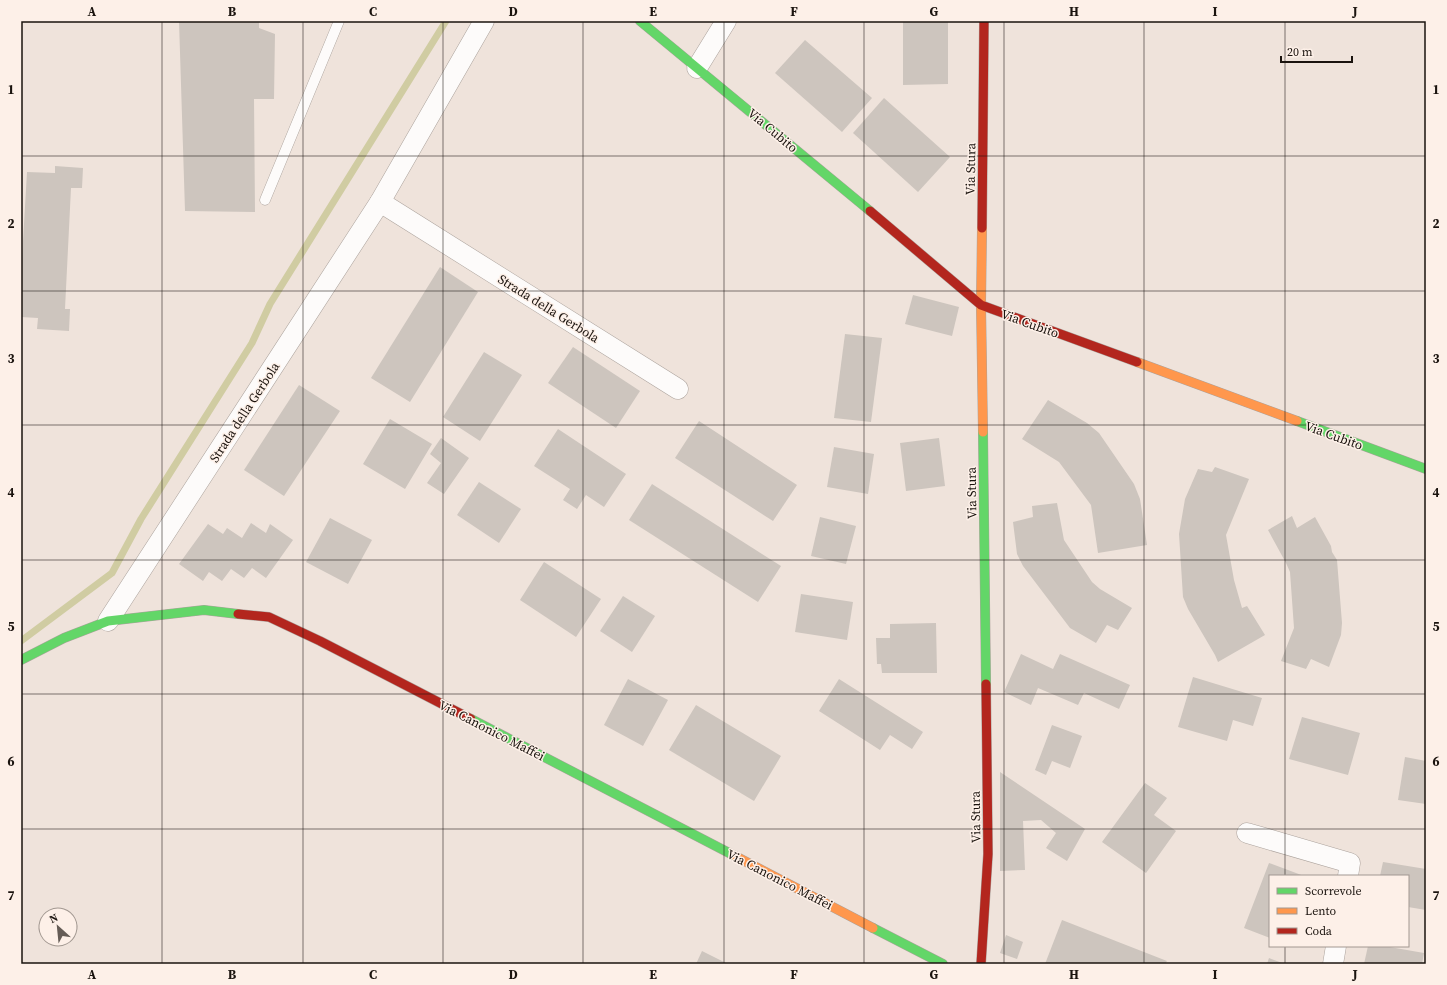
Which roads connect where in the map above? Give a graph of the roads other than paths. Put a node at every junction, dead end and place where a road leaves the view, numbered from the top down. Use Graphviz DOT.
graph roads {
  1 [pos="339,21"];
  2 [pos="484,21"];
  3 [pos="640,21"];
  4 [pos="726,21"];
  5 [pos="984,21"];
  6 [pos="697,68"];
  7 [pos="265,200"];
  8 [pos="380,202"];
  9 [pos="981,305"];
  10 [pos="678,388"];
  11 [pos="1426,469"];
  12 [pos="108,621"];
  13 [pos="21,660"];
  14 [pos="1247,833"];
  15 [pos="1348,875"];
  16 [pos="1336,947"];
  17 [pos="943,964"];
  18 [pos="981,964"];
  19 [pos="1333,964"];
  1 -- 7 [label="lane"];
  2 -- 8 [label="street, Strada della Gerbola"];
  3 -- 6 [label="street, Via Cubito"];
  4 -- 6 [label="street"];
  5 -- 9 [label="street, Via Stura"];
  6 -- 9 [label="street, Via Cubito"];
  8 -- 10 [label="street, Strada della Gerbola"];
  8 -- 12 [label="street, Strada della Gerbola"];
  9 -- 11 [label="street, Via Cubito"];
  9 -- 18 [label="street, Via Stura"];
  12 -- 13 [label="street, Via Canonico Maffei"];
  12 -- 17 [label="street, Via Canonico Maffei"];
  14 -- 15 [label="street"];
  16 -- 19 [label="street"];
}
